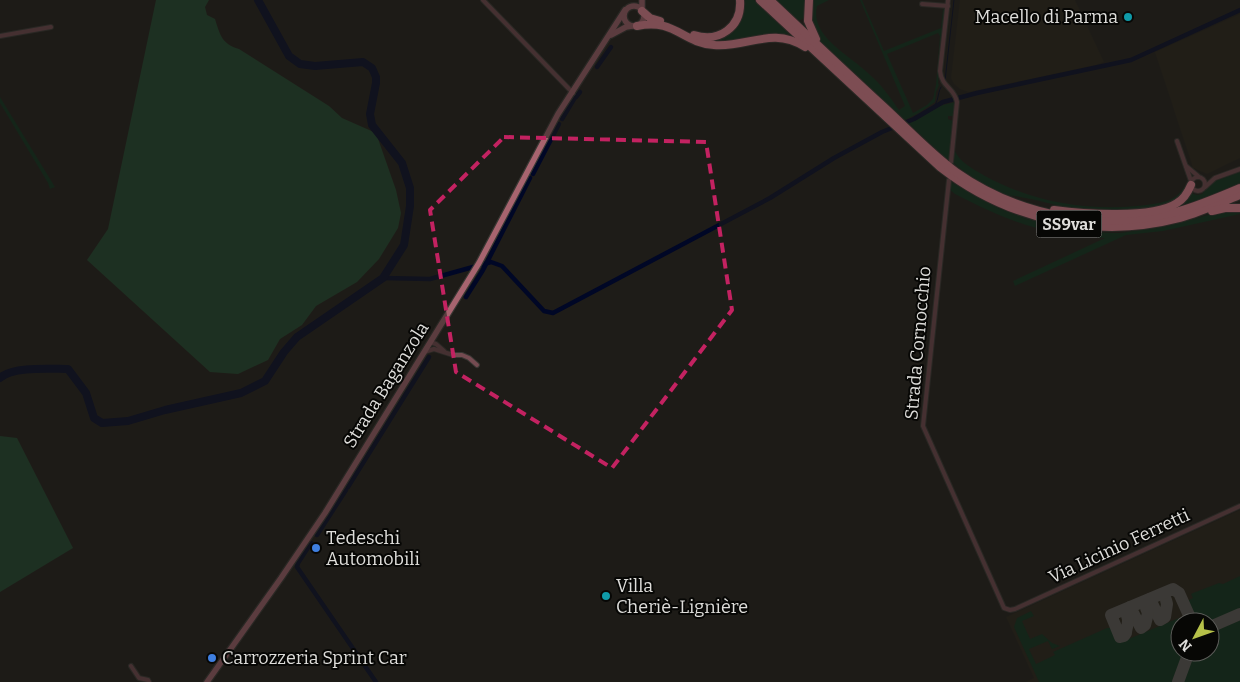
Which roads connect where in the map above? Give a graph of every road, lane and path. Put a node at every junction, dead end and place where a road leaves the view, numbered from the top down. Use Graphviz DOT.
graph roads {
  1 [pos="483,0"];
  2 [pos="638,0"];
  3 [pos="642,0"];
  4 [pos="740,0"];
  5 [pos="760,0"];
  6 [pos="770,0"];
  7 [pos="809,0"];
  8 [pos="948,0"];
  9 [pos="922,4"];
  10 [pos="948,6"];
  11 [pos="627,9"];
  12 [pos="642,11"];
  13 [pos="635,26"];
  14 [pos="52,28"];
  15 [pos="611,35"];
  16 [pos="0,36"];
  17 [pos="837,63"];
  18 [pos="853,87"];
  19 [pos="573,93"];
  20 [pos="879,107"];
  21 [pos="1177,141"];
  22 [pos="918,144"];
  23 [pos="951,162"];
  24 [pos="1185,164"];
  25 [pos="1240,169"];
  26 [pos="1200,177"];
  27 [pos="1216,177"];
  28 [pos="949,180"];
  29 [pos="1191,183"];
  30 [pos="1204,188"];
  31 [pos="1240,188"];
  32 [pos="1240,195"];
  33 [pos="1008,200"];
  34 [pos="1240,208"];
  35 [pos="1146,225"];
  36 [pos="436,332"];
  37 [pos="430,342"];
  38 [pos="439,348"];
  39 [pos="423,353"];
  40 [pos="477,365"];
  41 [pos="1240,506"];
  42 [pos="1008,610"];
  43 [pos="131,666"];
  44 [pos="149,682"];
  45 [pos="207,682"];
  1 -- 19 [label="street"];
  2 -- 11 [label="main road, Strada Baganzola"];
  3 -- 12 [label="main road"];
  4 -- 12 [label="highway"];
  5 -- 18 [label="highway, SS9var"];
  6 -- 17 [label="highway, SS9var"];
  7 -- 17 [label="highway"];
  8 -- 10 [label="street"];
  9 -- 10 [label="street"];
  10 -- 23 [label="street"];
  11 -- 12 [label="main road"];
  11 -- 13 [label="main road"];
  11 -- 15 [label="main road, Strada Baganzola"];
  12 -- 13 [label="main road"];
  13 -- 15 [label="main road"];
  13 -- 18 [label="highway"];
  14 -- 16 [label="street"];
  15 -- 19 [label="main road, Strada Baganzola"];
  17 -- 20 [label="highway, SS9var"];
  18 -- 20 [label="highway, SS9var"];
  19 -- 36 [label="main road, Strada Baganzola"];
  20 -- 22 [label="highway, SS9var"];
  21 -- 24 [label="street"];
  22 -- 33 [label="highway, SS9var"];
  22 -- 35 [label="highway, SS9var"];
  24 -- 26 [label="street"];
  24 -- 29 [label="street"];
  25 -- 27 [label="street"];
  26 -- 27 [label="street"];
  26 -- 29 [label="street"];
  26 -- 30 [label="street"];
  27 -- 30 [label="street"];
  28 -- 42 [label="street, Strada Cornocchio"];
  29 -- 30 [label="street"];
  29 -- 33 [label="highway"];
  31 -- 33 [label="highway, SS9var"];
  32 -- 35 [label="highway, SS9var"];
  34 -- 35 [label="highway"];
  36 -- 37 [label="main road, Strada Baganzola"];
  36 -- 38 [label="street"];
  37 -- 38 [label="street"];
  37 -- 39 [label="main road, Strada Baganzola"];
  38 -- 39 [label="street"];
  38 -- 40 [label="street"];
  39 -- 45 [label="main road, Strada Baganzola"];
  41 -- 42 [label="street, Via Licinio Ferretti"];
  43 -- 44 [label="street"];
}
